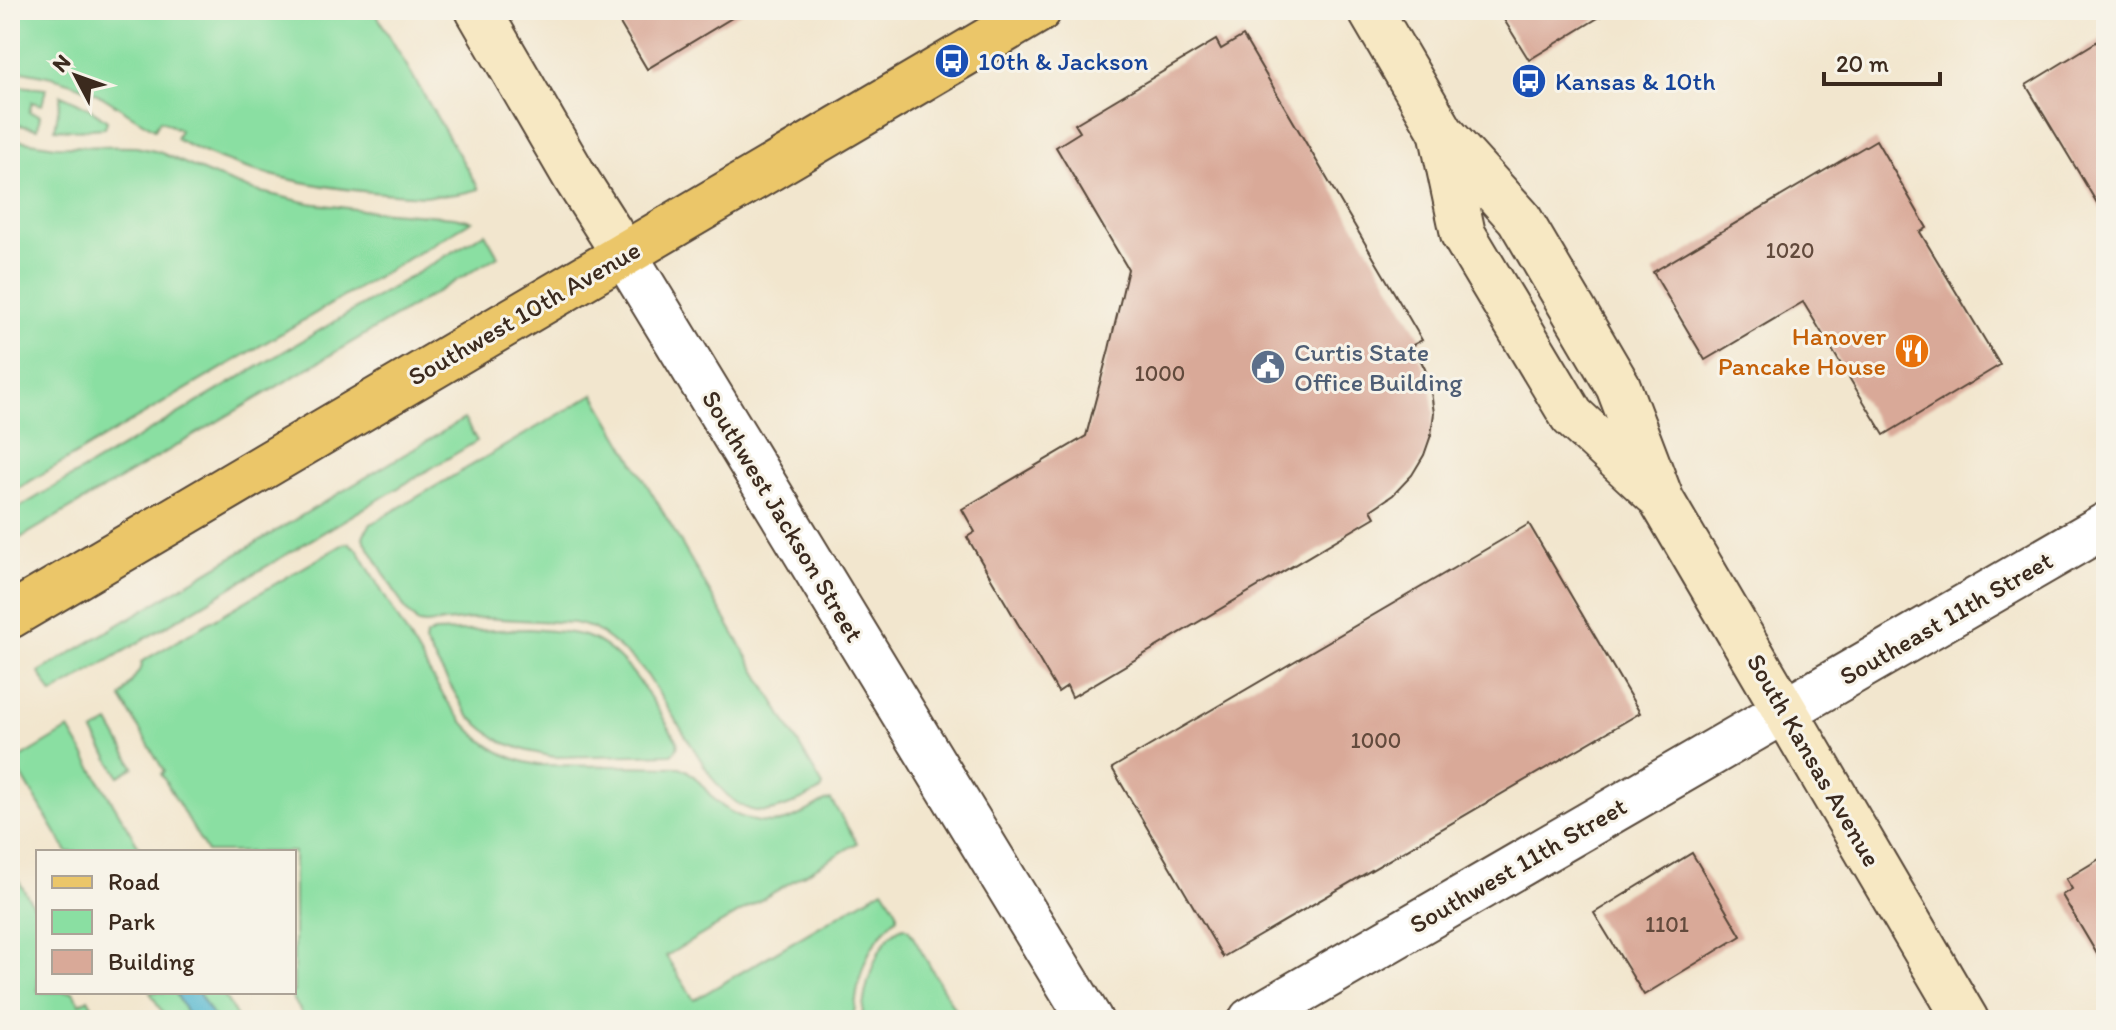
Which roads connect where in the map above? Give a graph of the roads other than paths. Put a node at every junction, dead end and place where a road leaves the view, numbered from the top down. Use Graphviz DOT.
graph roads {
  1 [pos="478,10"];
  2 [pos="1039,10"];
  3 [pos="1370,10"];
  4 [pos="624,254"];
  5 [pos="2106,525"];
  6 [pos="10,616"];
  7 [pos="1785,711"];
  8 [pos="1090,1020"];
  9 [pos="1251,1020"];
  10 [pos="1966,1020"];
  1 -- 4 [label="main road, Southwest Jackson Street"];
  2 -- 4 [label="main road, Southwest 10th Avenue"];
  3 -- 7 [label="main road, South Kansas Avenue"];
  4 -- 6 [label="main road, Southwest 10th Avenue"];
  4 -- 8 [label="street, Southwest Jackson Street"];
  5 -- 7 [label="street, Southeast 11th Street"];
  7 -- 9 [label="street, Southwest 11th Street"];
  7 -- 10 [label="main road, South Kansas Avenue"];
}
